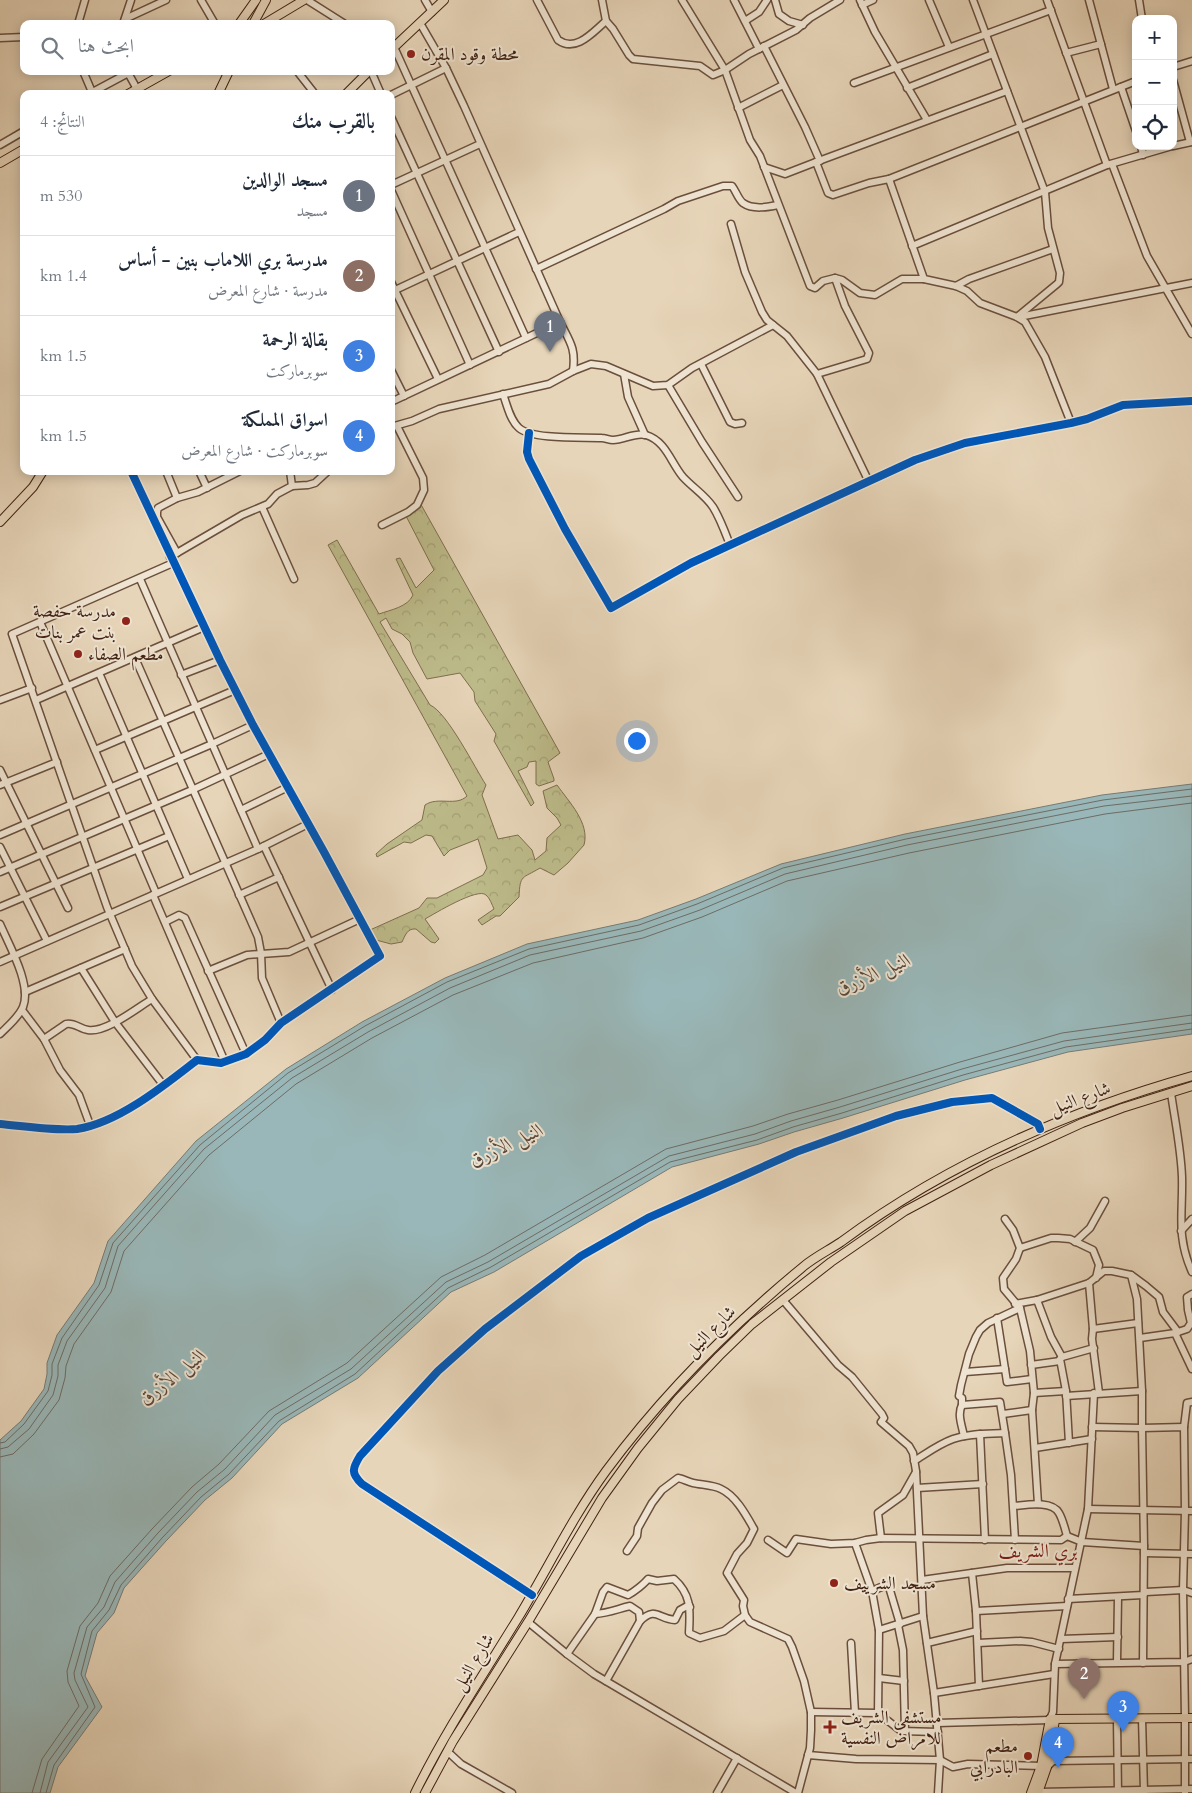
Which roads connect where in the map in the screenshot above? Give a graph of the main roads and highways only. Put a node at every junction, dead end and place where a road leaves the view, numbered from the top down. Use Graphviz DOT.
graph roads {
  1 [pos="256,0"];
  2 [pos="266,0"];
  3 [pos="305,0"];
  4 [pos="444,0"];
  5 [pos="242,20"];
  6 [pos="255,20"];
  7 [pos="270,20"];
  8 [pos="395,47"];
  9 [pos="162,75"];
  10 [pos="223,75"];
  11 [pos="227,75"];
  12 [pos="366,75"];
  13 [pos="135,90"];
  14 [pos="219,90"];
  15 [pos="220,90"];
  16 [pos="350,90"];
  17 [pos="20,151"];
  18 [pos="0,162"];
  19 [pos="40,475"];
  20 [pos="0,522"];
  21 [pos="1192,1076"];
  22 [pos="1192,1086"];
  23 [pos="1004,1146"];
  24 [pos="988,1153"];
  25 [pos="1008,1156"];
  26 [pos="991,1164"];
  27 [pos="824,1252"];
  28 [pos="810,1262"];
  29 [pos="831,1262"];
  30 [pos="818,1271"];
  31 [pos="1189,1718"];
  32 [pos="420,1792"];
  33 [pos="1036,1793"];
  1 -- 5 [label="main road"];
  2 -- 6 [label="main road"];
  3 -- 7 [label="main road"];
  4 -- 8 [label="main road"];
  9 -- 13 [label="main road"];
  10 -- 14 [label="main road"];
  11 -- 15 [label="main road"];
  12 -- 16 [label="main road"];
  17 -- 18 [label="main road"];
  19 -- 20 [label="main road"];
  21 -- 23 [label="main road, شارع النيل"];
  22 -- 25 [label="main road, شارع النيل"];
  23 -- 24 [label="main road, شارع النيل"];
  23 -- 25 [label="main road"];
  24 -- 26 [label="main road"];
  24 -- 27 [label="main road, شارع النيل"];
  25 -- 26 [label="main road, شارع النيل"];
  26 -- 29 [label="main road, شارع النيل"];
  27 -- 28 [label="main road, شارع النيل"];
  27 -- 29 [label="main road"];
  28 -- 30 [label="main road"];
  28 -- 32 [label="main road, شارع النيل"];
  29 -- 30 [label="main road, شارع النيل"];
  30 -- 32 [label="main road, شارع النيل"];
  31 -- 33 [label="main road"];
}
